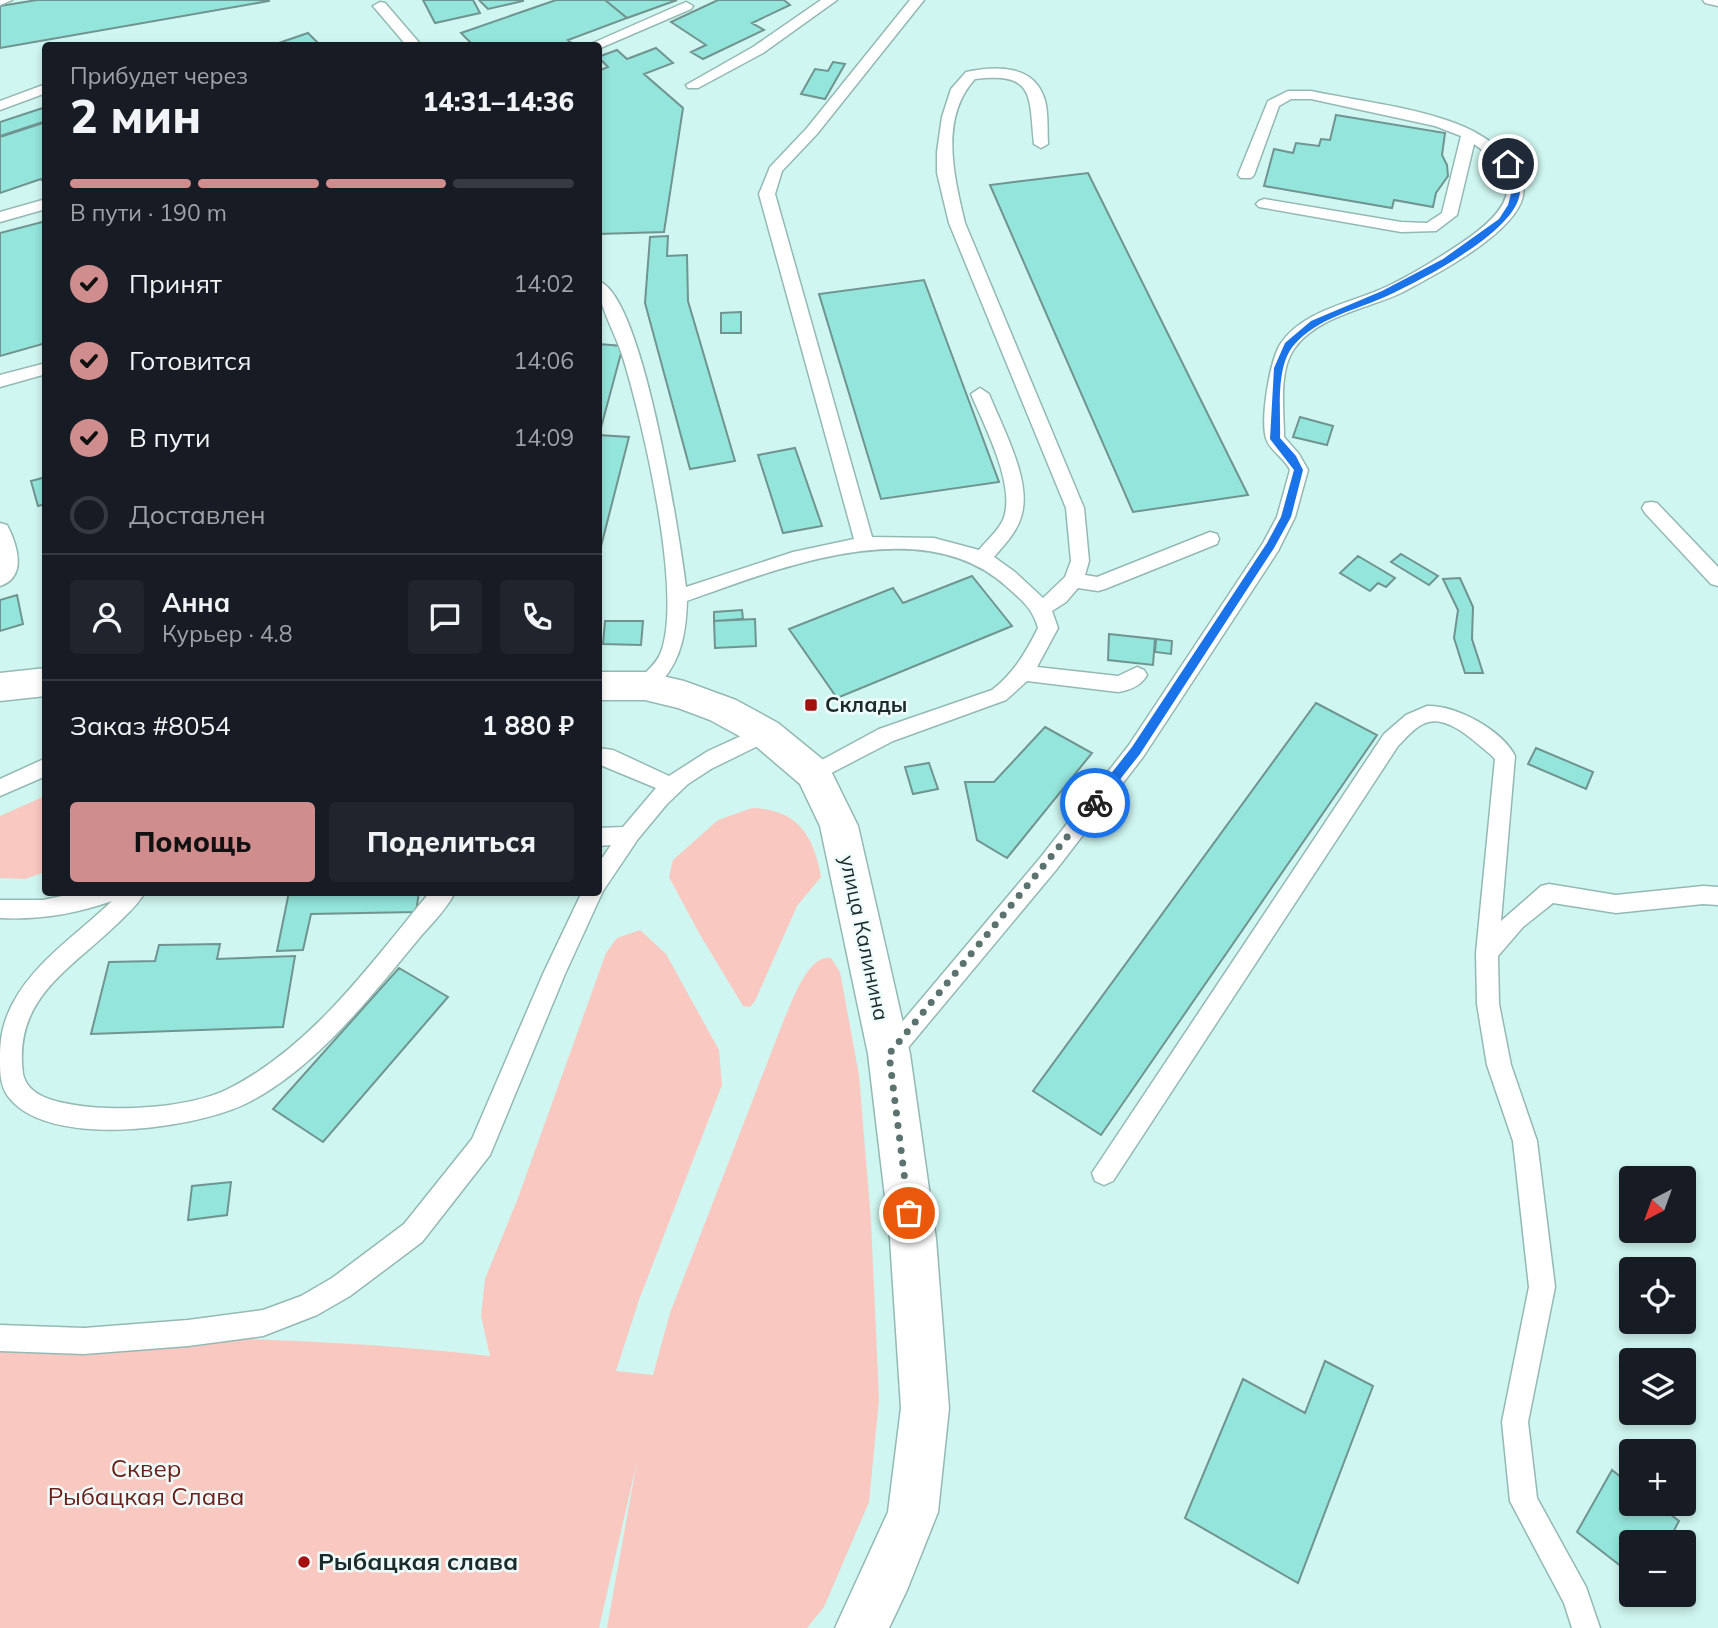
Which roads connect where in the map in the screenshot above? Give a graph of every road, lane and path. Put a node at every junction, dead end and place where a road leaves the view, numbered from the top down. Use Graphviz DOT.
graph roads {
  1 [pos="830,0"];
  2 [pos="917,0"];
  3 [pos="1710,0"];
  4 [pos="1718,2"];
  5 [pos="380,5"];
  6 [pos="686,6"];
  7 [pos="412,42"];
  8 [pos="602,42"];
  9 [pos="693,85"];
  10 [pos="42,90"];
  11 [pos="0,106"];
  12 [pos="1469,134"];
  13 [pos="1041,144"];
  14 [pos="1246,175"];
  15 [pos="1264,204"];
  16 [pos="42,205"];
  17 [pos="0,217"];
  18 [pos="602,289"];
  19 [pos="42,369"];
  20 [pos="0,381"];
  21 [pos="980,394"];
  22 [pos="1651,508"];
  23 [pos="0,530"];
  24 [pos="1210,539"];
  25 [pos="865,544"];
  26 [pos="982,558"];
  27 [pos="0,579"];
  28 [pos="1718,579"];
  29 [pos="1074,580"];
  30 [pos="677,597"];
  31 [pos="1042,608"];
  32 [pos="1024,673"];
  33 [pos="1137,675"];
  34 [pos="42,682"];
  35 [pos="602,685"];
  36 [pos="645,686"];
  37 [pos="0,687"];
  38 [pos="765,733"];
  39 [pos="602,756"];
  40 [pos="42,768"];
  41 [pos="814,774"];
  42 [pos="671,786"];
  43 [pos="0,788"];
  44 [pos="627,836"];
  45 [pos="602,837"];
  46 [pos="602,877"];
  47 [pos="100,896"];
  48 [pos="130,896"];
  49 [pos="440,896"];
  50 [pos="591,896"];
  51 [pos="1718,896"];
  52 [pos="0,909"];
  53 [pos="1487,953"];
  54 [pos="889,1054"];
  55 [pos="1104,1173"];
  56 [pos="0,1338"];
  57 [pos="862,1628"];
  58 [pos="1587,1628"];
  1 -- 9 [label="lane"];
  2 -- 25 [label="lane"];
  3 -- 4 [label="lane"];
  5 -- 7 [label="lane"];
  6 -- 8 [label="lane"];
  10 -- 11 [label="lane"];
  12 -- 14 [label="lane"];
  12 -- 15 [label="lane"];
  12 -- 54 [label="lane"];
  13 -- 29 [label="lane"];
  16 -- 17 [label="lane"];
  18 -- 30 [label="lane"];
  19 -- 20 [label="lane"];
  21 -- 26 [label="lane"];
  22 -- 28 [label="lane"];
  23 -- 27 [label="lane"];
  24 -- 29 [label="lane"];
  25 -- 26 [label="lane"];
  25 -- 30 [label="lane"];
  26 -- 31 [label="lane"];
  29 -- 31 [label="lane"];
  30 -- 36 [label="lane"];
  31 -- 32 [label="lane"];
  32 -- 33 [label="lane"];
  32 -- 41 [label="lane"];
  34 -- 37 [label="main road"];
  35 -- 36 [label="main road, улица Калинина"];
  36 -- 38 [label="main road, улица Калинина"];
  38 -- 41 [label="main road, улица Калинина"];
  38 -- 42 [label="lane"];
  39 -- 42 [label="lane"];
  40 -- 43 [label="lane"];
  41 -- 54 [label="main road, улица Калинина"];
  42 -- 44 [label="lane"];
  44 -- 45 [label="lane"];
  44 -- 46 [label="lane"];
  47 -- 52 [label="lane"];
  48 -- 49 [label="lane"];
  50 -- 56 [label="lane"];
  51 -- 53 [label="lane"];
  53 -- 55 [label="lane"];
  53 -- 58 [label="lane"];
  54 -- 57 [label="main road, улица Калинина"];
}
